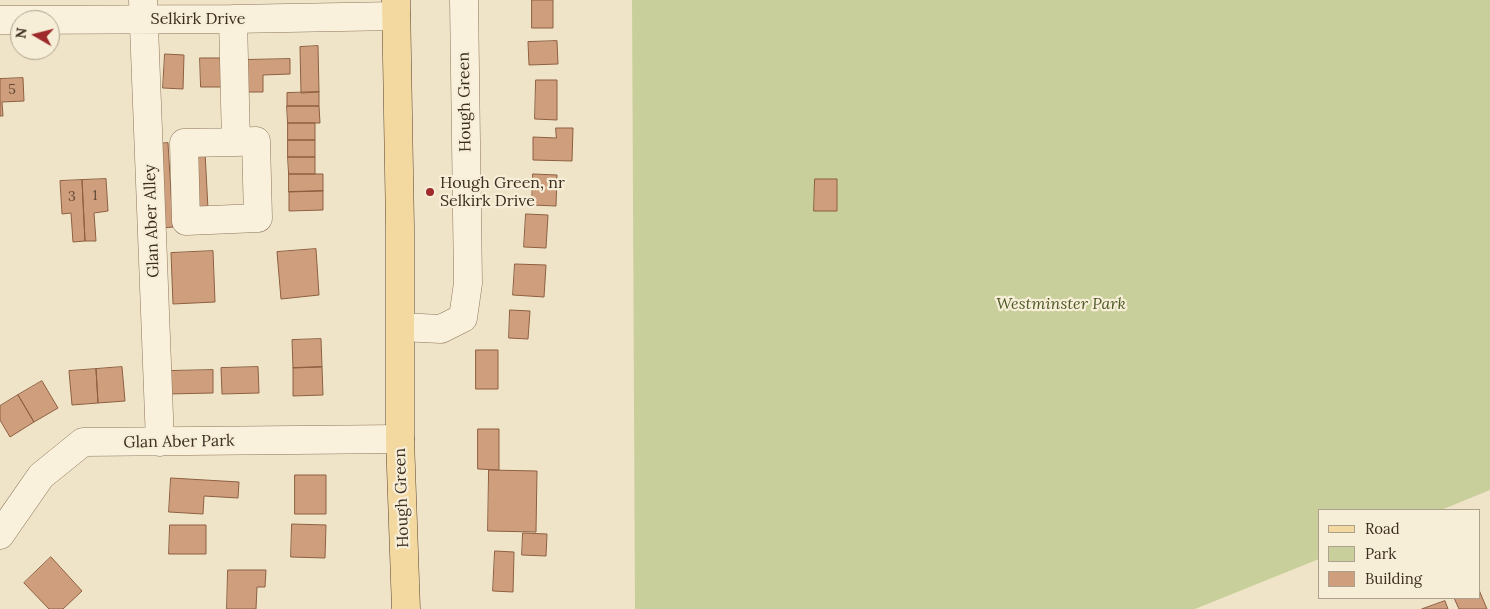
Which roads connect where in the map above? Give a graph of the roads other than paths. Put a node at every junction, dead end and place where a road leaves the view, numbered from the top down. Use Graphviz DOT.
graph roads {
  1 [pos="464,0"];
  2 [pos="396,8"];
  3 [pos="144,10"];
  4 [pos="233,19"];
  5 [pos="0,20"];
  6 [pos="236,142"];
  7 [pos="401,327"];
  8 [pos="400,439"];
  9 [pos="160,442"];
  10 [pos="0,535"];
  11 [pos="406,609"];
  1 -- 7 [label="street, Hough Green"];
  2 -- 4 [label="street, Selkirk Drive"];
  2 -- 7 [label="main road, Hough Green"];
  3 -- 4 [label="street, Selkirk Drive"];
  3 -- 5 [label="street, Selkirk Drive"];
  3 -- 9 [label="street, Glan Aber Alley"];
  4 -- 6 [label="street"];
  7 -- 8 [label="main road, Hough Green"];
  8 -- 9 [label="street, Glan Aber Park"];
  8 -- 11 [label="main road, Hough Green"];
  9 -- 10 [label="street, Glan Aber Park"];
}
